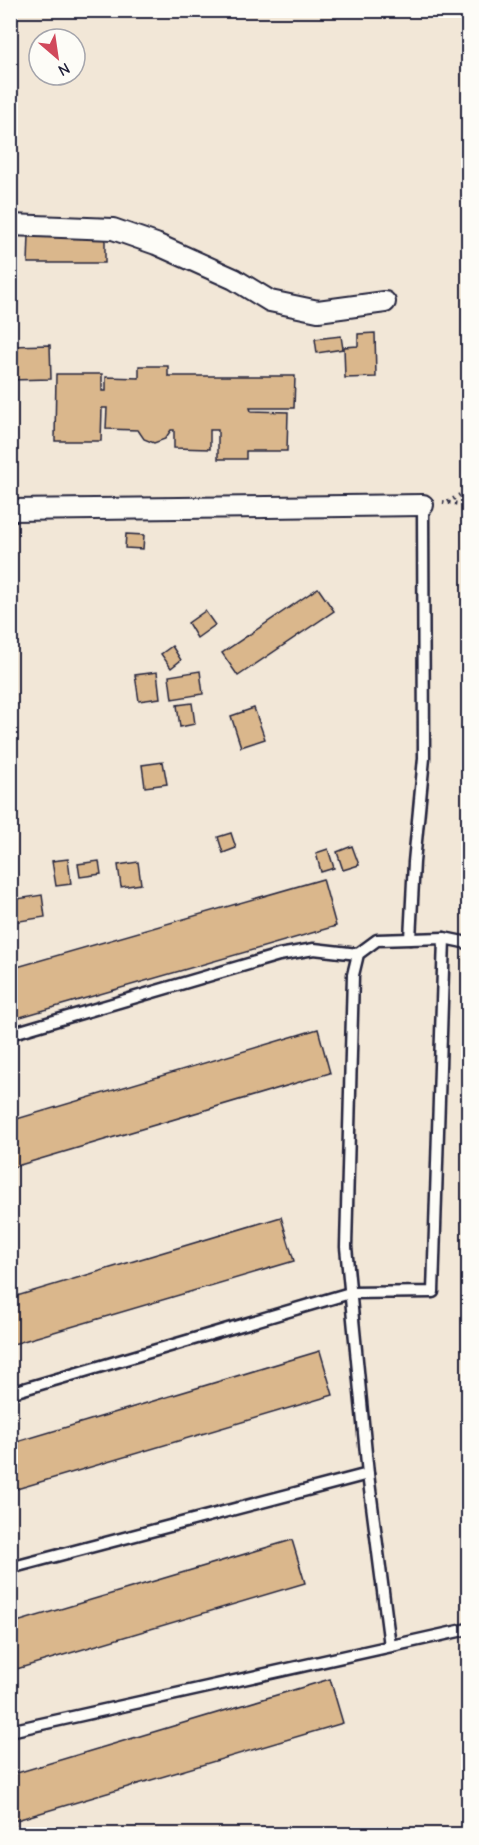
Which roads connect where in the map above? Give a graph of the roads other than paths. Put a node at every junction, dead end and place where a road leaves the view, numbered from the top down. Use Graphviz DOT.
graph roads {
  1 [pos="10,225"];
  2 [pos="385,302"];
  3 [pos="423,505"];
  4 [pos="10,510"];
  5 [pos="444,938"];
  6 [pos="410,939"];
  7 [pos="468,944"];
  8 [pos="358,954"];
  9 [pos="10,1034"];
  10 [pos="350,1293"];
  11 [pos="10,1393"];
  12 [pos="368,1474"];
  13 [pos="10,1568"];
  14 [pos="468,1629"];
  15 [pos="390,1646"];
  16 [pos="10,1731"];
  1 -- 2 [label="street"];
  3 -- 4 [label="street"];
  3 -- 6 [label="lane"];
  5 -- 6 [label="lane"];
  5 -- 7 [label="lane"];
  5 -- 10 [label="lane"];
  6 -- 8 [label="lane"];
  8 -- 9 [label="lane"];
  8 -- 10 [label="lane"];
  10 -- 11 [label="lane"];
  10 -- 12 [label="lane"];
  12 -- 13 [label="lane"];
  12 -- 15 [label="lane"];
  14 -- 15 [label="lane"];
  15 -- 16 [label="lane"];
}
